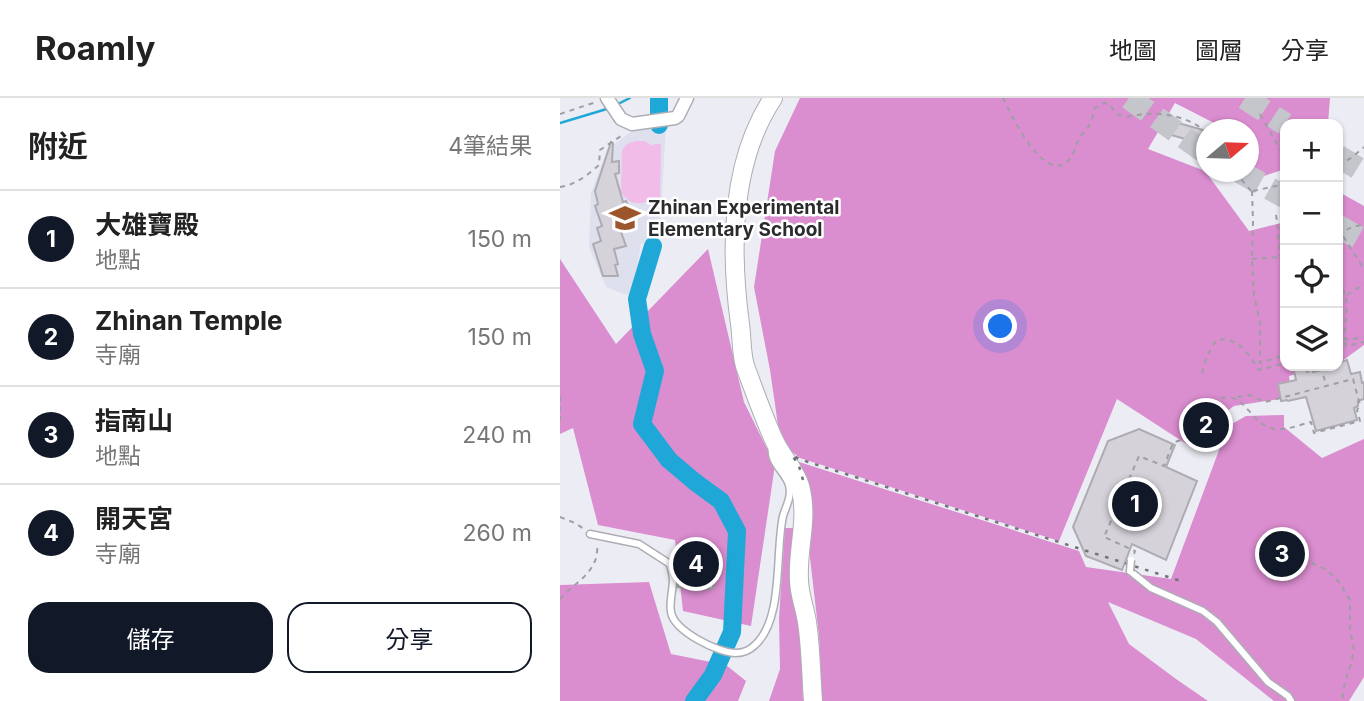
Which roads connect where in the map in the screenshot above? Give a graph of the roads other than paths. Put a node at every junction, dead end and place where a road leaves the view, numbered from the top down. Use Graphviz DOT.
graph roads {
  1 [pos="687,98"];
  2 [pos="773,98"];
  3 [pos="612,106"];
  4 [pos="774,439"];
  5 [pos="590,534"];
  6 [pos="1131,560"];
  7 [pos="813,701"];
  8 [pos="1292,701"];
  1 -- 3 [label="street"];
  2 -- 4 [label="street"];
  4 -- 5 [label="lane"];
  4 -- 7 [label="street"];
  6 -- 8 [label="lane, bridge"];
}
